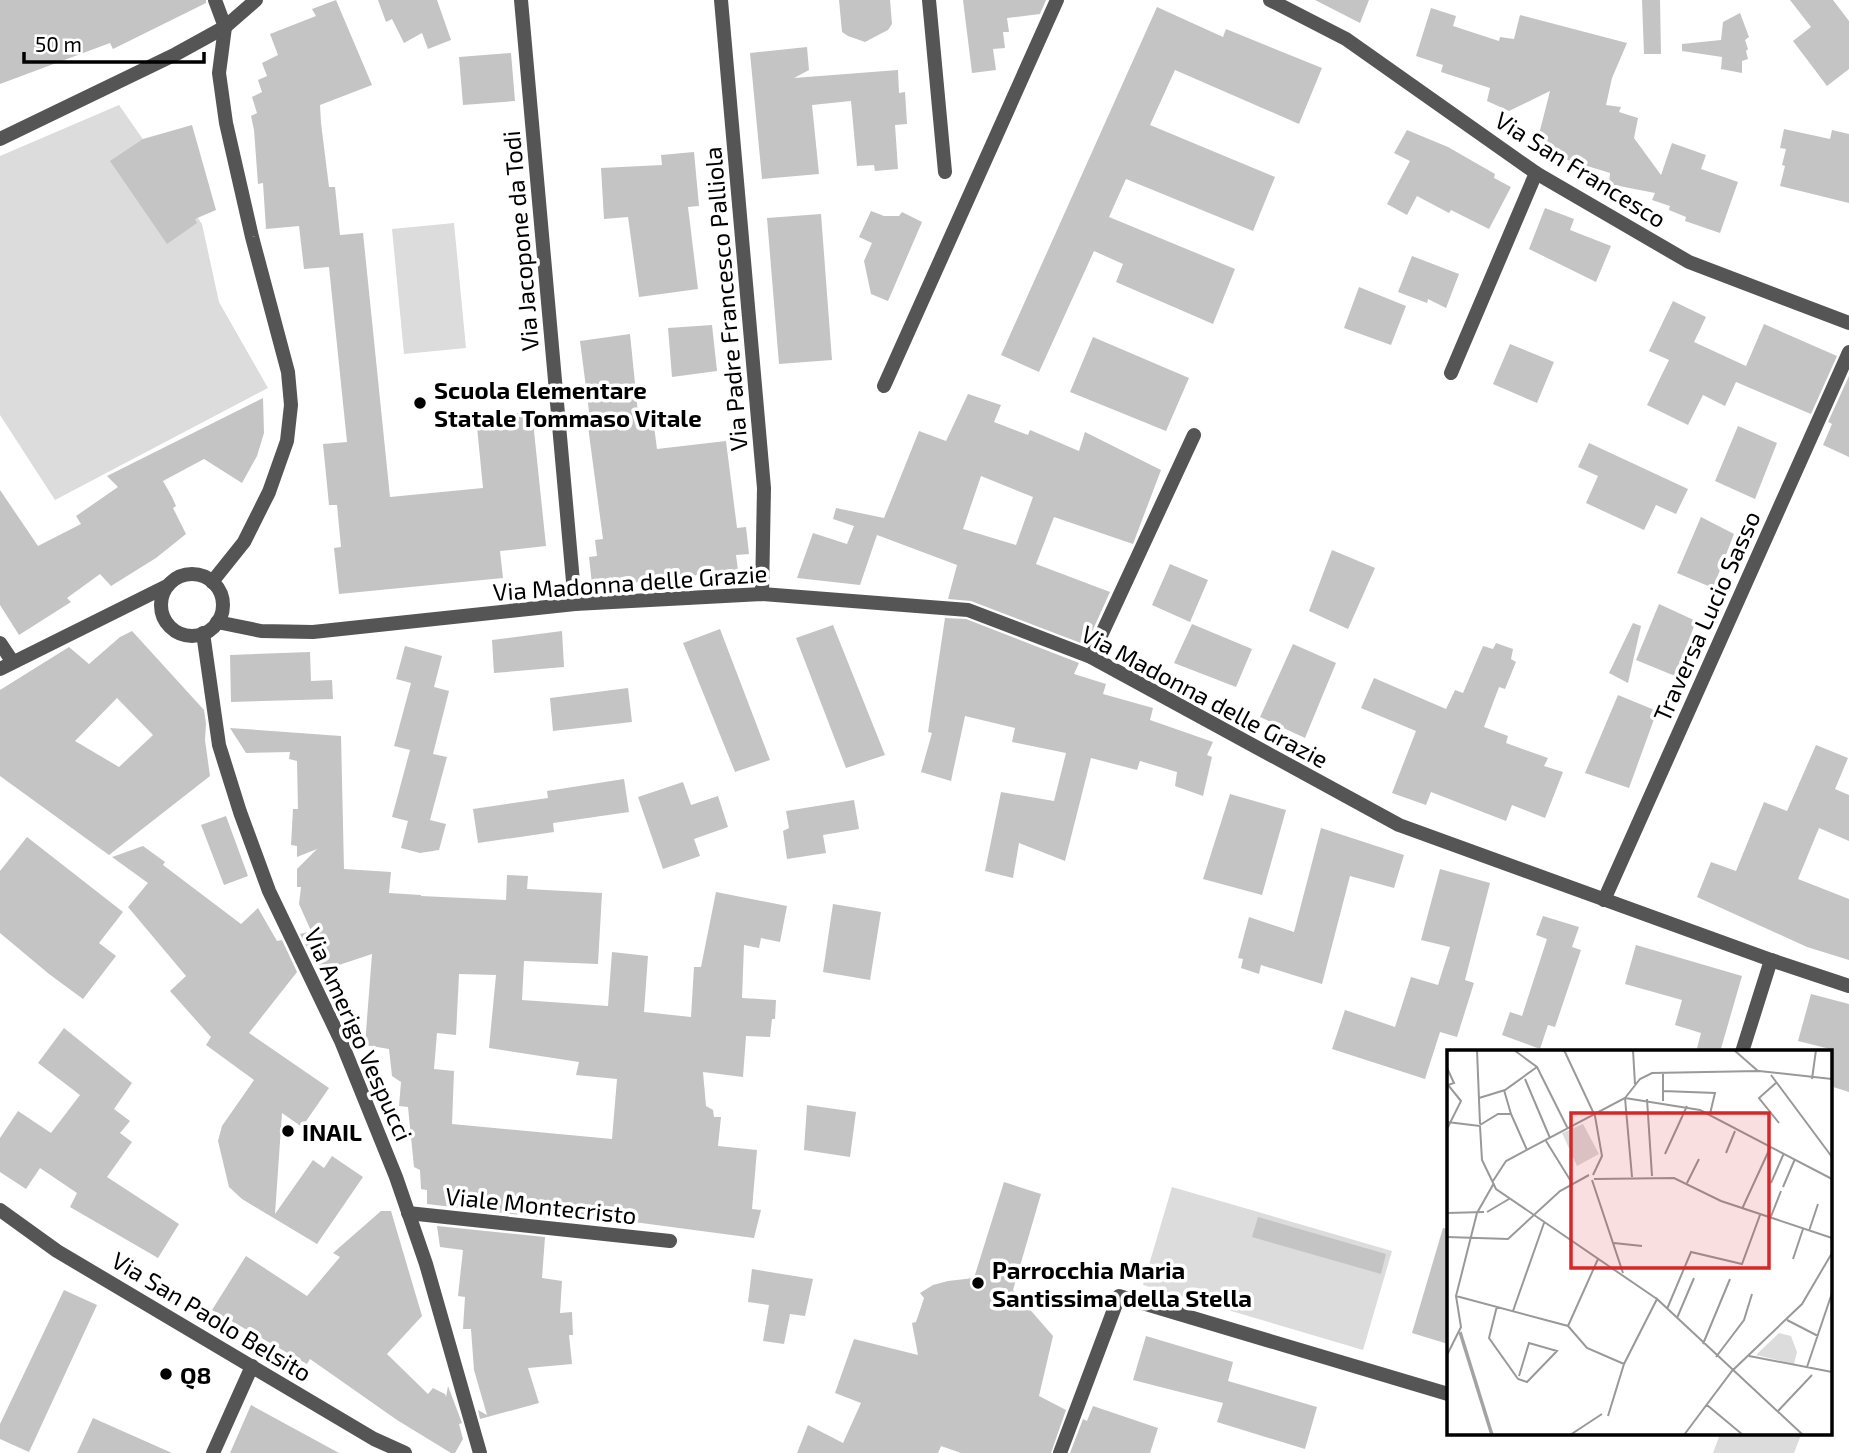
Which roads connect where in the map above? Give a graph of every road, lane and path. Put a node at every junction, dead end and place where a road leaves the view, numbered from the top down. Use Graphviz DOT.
graph roads {
  1 [pos="215,0"];
  2 [pos="256,0"];
  3 [pos="521,0"];
  4 [pos="721,0"];
  5 [pos="929,0"];
  6 [pos="1057,0"];
  7 [pos="1270,0"];
  8 [pos="1300,7"];
  9 [pos="225,27"];
  10 [pos="0,139"];
  11 [pos="946,172"];
  12 [pos="1536,173"];
  13 [pos="1849,323"];
  14 [pos="1849,352"];
  15 [pos="1451,373"];
  16 [pos="884,386"];
  17 [pos="1194,435"];
  18 [pos="212,582"];
  19 [pos="167,586"];
  20 [pos="762,594"];
  21 [pos="575,604"];
  22 [pos="217,622"];
  23 [pos="203,634"];
  24 [pos="0,643"];
  25 [pos="1090,657"];
  26 [pos="6,665"];
  27 [pos="1604,900"];
  28 [pos="1770,960"];
  29 [pos="1849,986"];
  30 [pos="1743,1050"];
  31 [pos="0,1210"];
  32 [pos="408,1213"];
  33 [pos="670,1241"];
  34 [pos="252,1366"];
  35 [pos="1447,1394"];
  36 [pos="213,1453"];
  37 [pos="405,1453"];
  38 [pos="480,1453"];
  39 [pos="1060,1453"];
  1 -- 9 [label="street"];
  2 -- 9 [label="street"];
  3 -- 21 [label="street, Via Jacopone da Todi"];
  4 -- 20 [label="street, Via Padre Francesco Palliola"];
  5 -- 11 [label="street"];
  6 -- 16 [label="street"];
  7 -- 8 [label="street, Via San Francesco"];
  8 -- 12 [label="street, Via San Francesco"];
  9 -- 10 [label="street"];
  9 -- 18 [label="street"];
  12 -- 13 [label="street, Via San Francesco"];
  12 -- 15 [label="street"];
  14 -- 27 [label="street, Traversa Lucio Sasso"];
  17 -- 25 [label="street"];
  18 -- 19 [label="street"];
  18 -- 22 [label="street"];
  19 -- 23 [label="street"];
  19 -- 26 [label="street"];
  20 -- 21 [label="street, Via Madonna delle Grazie"];
  20 -- 25 [label="street, Via Madonna delle Grazie"];
  21 -- 22 [label="street, Via Madonna delle Grazie"];
  22 -- 23 [label="street"];
  23 -- 32 [label="street, Via Amerigo Vespucci"];
  24 -- 26 [label="street"];
  25 -- 27 [label="street, Via Madonna delle Grazie"];
  27 -- 28 [label="street, Via Madonna delle Grazie"];
  28 -- 29 [label="street, Via Madonna delle Grazie"];
  28 -- 30 [label="street"];
  31 -- 34 [label="street, Via San Paolo Belsito"];
  32 -- 33 [label="street, Viale Montecristo"];
  32 -- 38 [label="street, Via Amerigo Vespucci"];
  34 -- 36 [label="street"];
  34 -- 37 [label="street, Via San Paolo Belsito"];
  35 -- 39 [label="street"];
}
